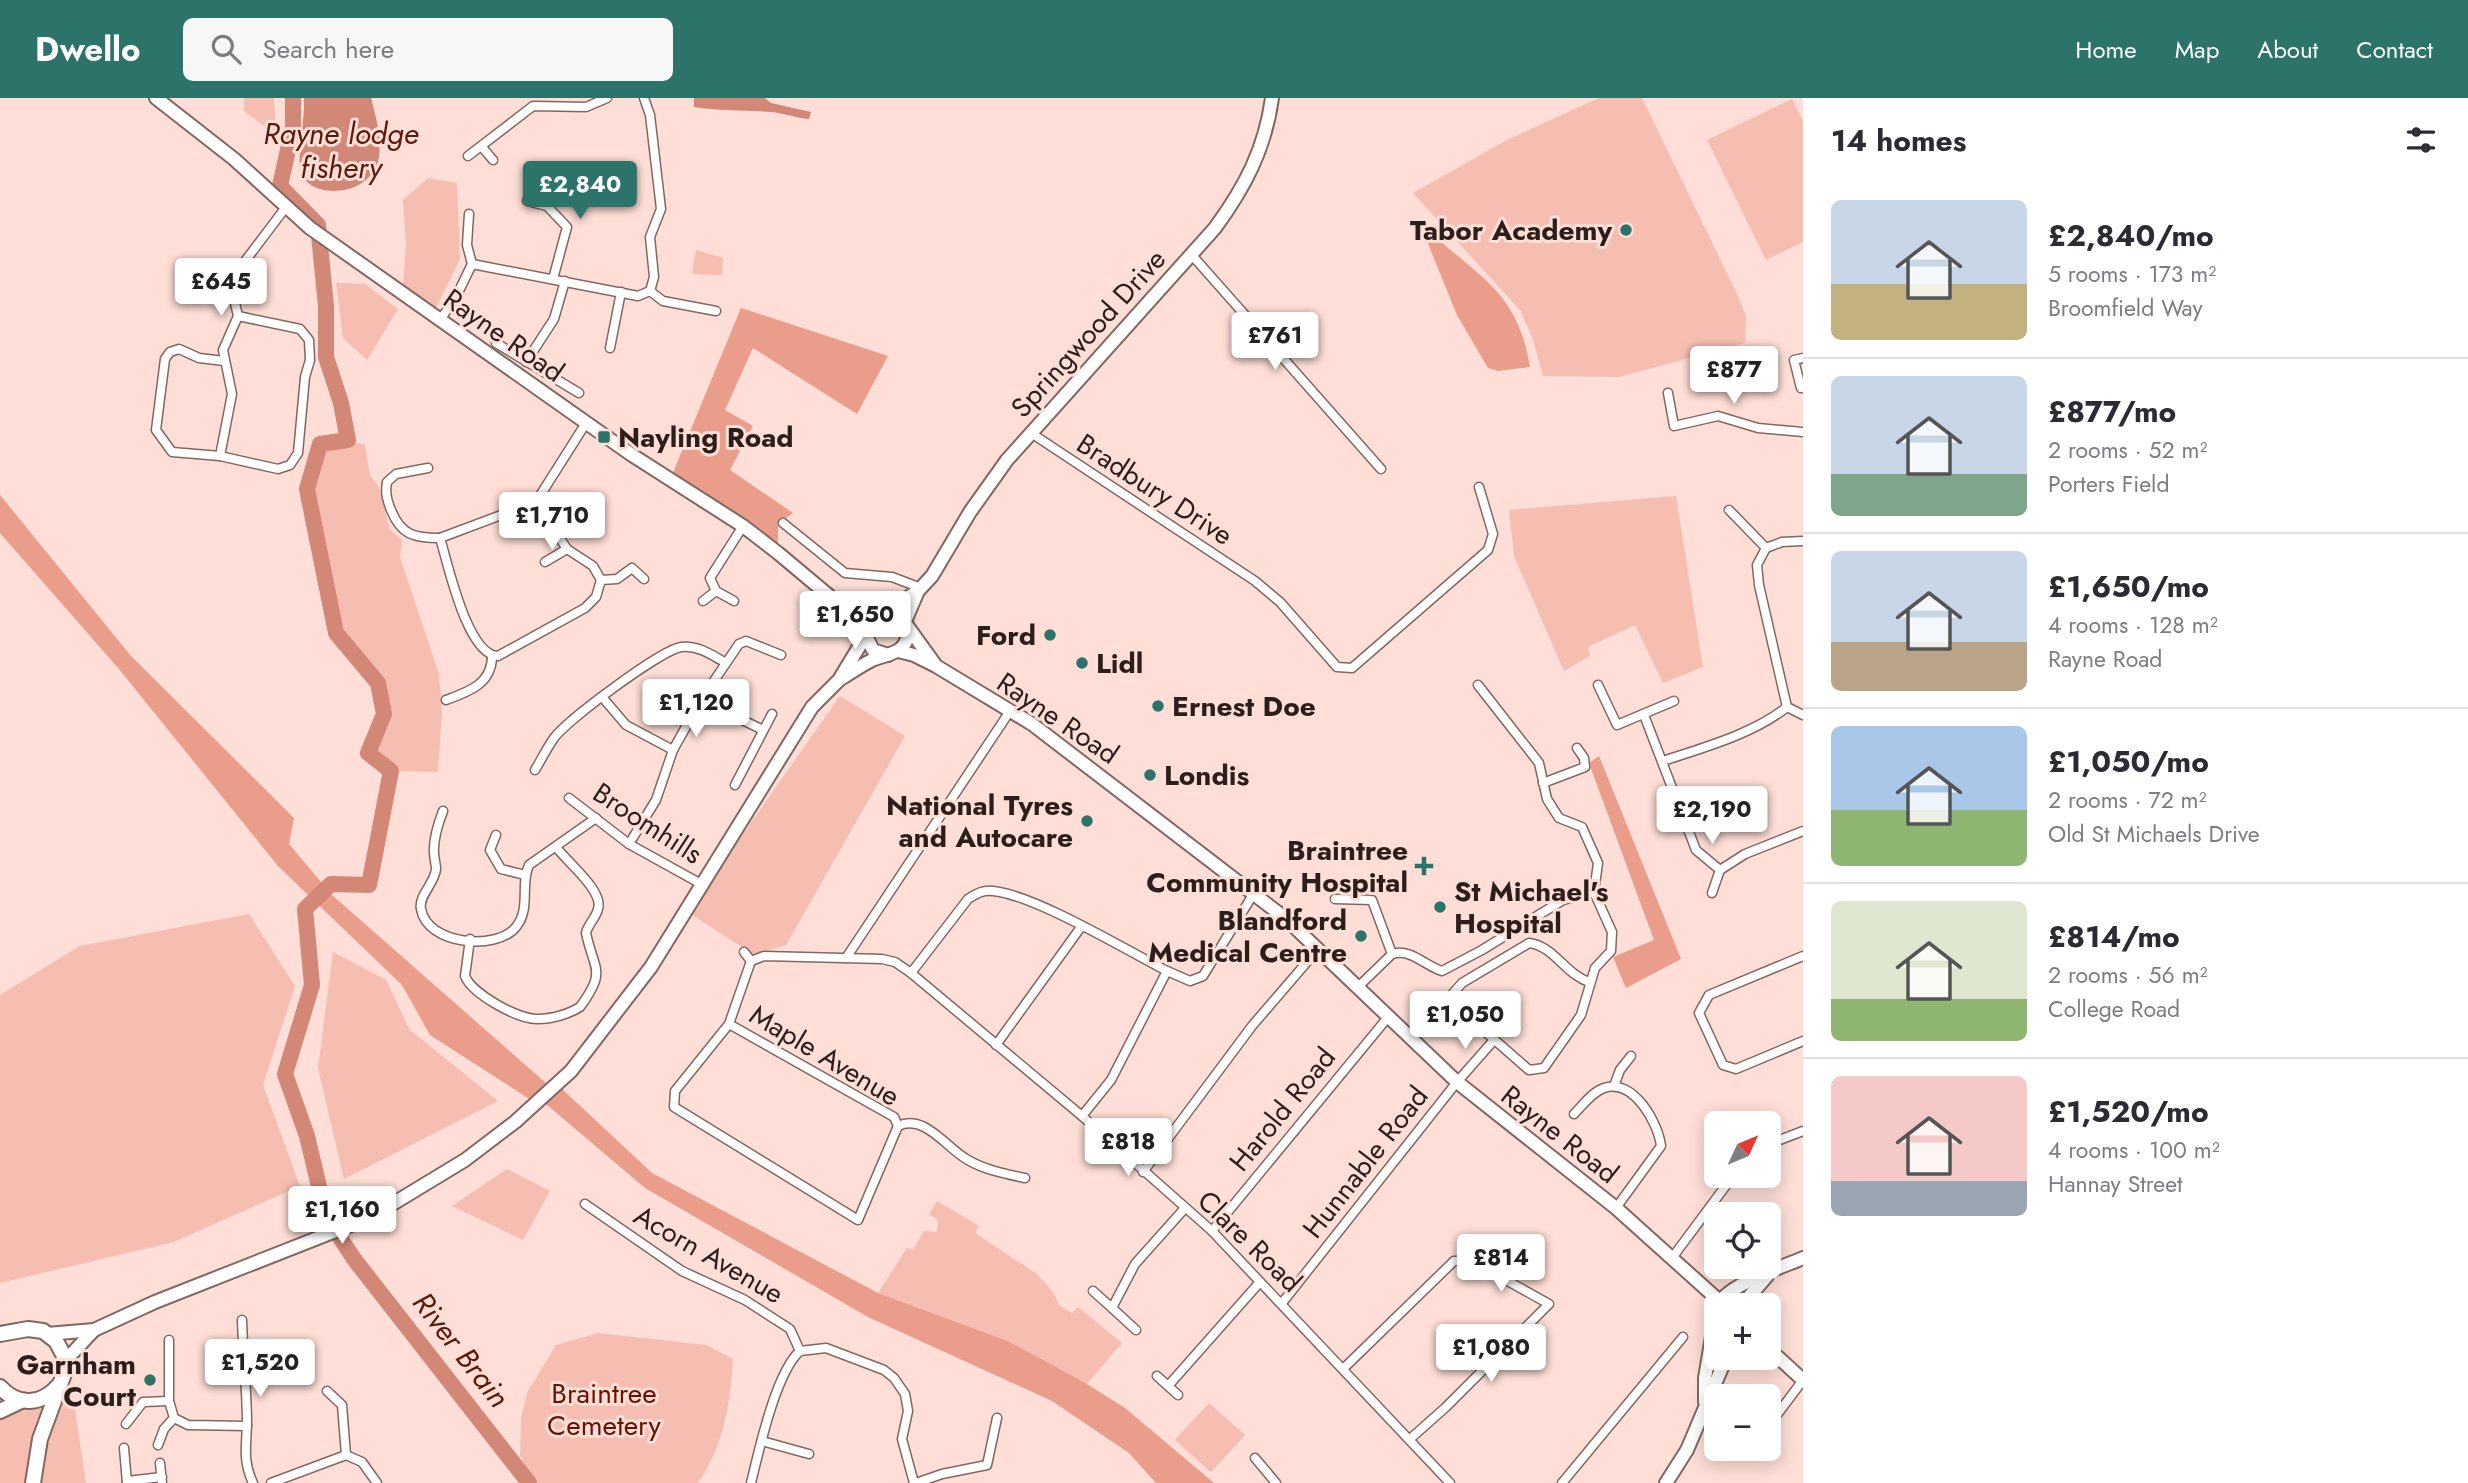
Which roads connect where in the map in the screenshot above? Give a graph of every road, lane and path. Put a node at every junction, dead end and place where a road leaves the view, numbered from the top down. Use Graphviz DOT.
graph roads {
  1 [pos="156,98"];
  2 [pos="607,98"];
  3 [pos="644,98"];
  4 [pos="1272,98"];
  5 [pos="482,147"];
  6 [pos="468,156"];
  7 [pos="493,160"];
  8 [pos="527,201"];
  9 [pos="286,206"];
  10 [pos="469,214"];
  11 [pos="1191,254"];
  12 [pos="472,264"];
  13 [pos="553,279"];
  14 [pos="565,281"];
  15 [pos="650,291"];
  16 [pos="621,292"];
  17 [pos="716,310"];
  18 [pos="238,316"];
  19 [pos="440,320"];
  20 [pos="496,343"];
  21 [pos="611,348"];
  22 [pos="1803,358"];
  23 [pos="224,361"];
  24 [pos="526,362"];
  25 [pos="1801,388"];
  26 [pos="579,393"];
  27 [pos="1668,393"];
  28 [pos="586,423"];
  29 [pos="1674,426"];
  30 [pos="1803,432"];
  31 [pos="1031,433"];
  32 [pos="1676,435"];
  33 [pos="220,456"];
  34 [pos="428,468"];
  35 [pos="1381,469"];
  36 [pos="1479,487"];
  37 [pos="536,502"];
  38 [pos="1729,510"];
  39 [pos="783,523"];
  40 [pos="743,526"];
  41 [pos="440,538"];
  42 [pos="1803,541"];
  43 [pos="1766,548"];
  44 [pos="567,549"];
  45 [pos="545,562"];
  46 [pos="644,579"];
  47 [pos="601,580"];
  48 [pos="920,589"];
  49 [pos="716,591"];
  50 [pos="835,599"];
  51 [pos="703,601"];
  52 [pos="734,601"];
  53 [pos="882,612"];
  54 [pos="906,626"];
  55 [pos="865,634"];
  56 [pos="893,653"];
  57 [pos="780,655"];
  58 [pos="492,656"];
  59 [pos="726,663"];
  60 [pos="936,666"];
  61 [pos="838,680"];
  62 [pos="1478,685"];
  63 [pos="1598,685"];
  64 [pos="603,698"];
  65 [pos="446,700"];
  66 [pos="701,700"];
  67 [pos="1674,701"];
  68 [pos="1787,707"];
  69 [pos="1010,710"];
  70 [pos="772,714"];
  71 [pos="1644,715"];
  72 [pos="1803,715"];
  73 [pos="763,730"];
  74 [pos="1577,748"];
  75 [pos="673,750"];
  76 [pos="1664,761"];
  77 [pos="535,770"];
  78 [pos="1543,783"];
  79 [pos="735,785"];
  80 [pos="569,797"];
  81 [pos="443,811"];
  82 [pos="596,818"];
  83 [pos="1803,831"];
  84 [pos="496,835"];
  85 [pos="629,844"];
  86 [pos="556,847"];
  87 [pos="1720,870"];
  88 [pos="524,875"];
  89 [pos="703,885"];
  90 [pos="1594,892"];
  91 [pos="1254,893"];
  92 [pos="1712,893"];
  93 [pos="1335,899"];
  94 [pos="1081,927"];
  95 [pos="470,939"];
  96 [pos="1319,948"];
  97 [pos="744,951"];
  98 [pos="1392,954"];
  99 [pos="1803,956"];
  100 [pos="846,958"];
  101 [pos="751,961"];
  102 [pos="1167,971"];
  103 [pos="911,973"];
  104 [pos="1589,982"];
  105 [pos="1359,987"];
  106 [pos="1448,999"];
  107 [pos="1389,1016"];
  108 [pos="1432,1016"];
  109 [pos="729,1024"];
  110 [pos="1494,1040"];
  111 [pos="1803,1041"];
  112 [pos="996,1045"];
  113 [pos="1631,1056"];
  114 [pos="1457,1082"];
  115 [pos="1614,1086"];
  116 [pos="1574,1114"];
  117 [pos="1082,1116"];
  118 [pos="898,1126"];
  119 [pos="1803,1131"];
  120 [pos="1782,1139"];
  121 [pos="1143,1172"];
  122 [pos="1025,1178"];
  123 [pos="1724,1188"];
  124 [pos="585,1204"];
  125 [pos="1185,1208"];
  126 [pos="1616,1208"];
  127 [pos="1212,1231"];
  128 [pos="1671,1258"];
  129 [pos="1803,1258"];
  130 [pos="1781,1269"];
  131 [pos="1754,1279"];
  132 [pos="1765,1279"];
  133 [pos="1260,1282"];
  134 [pos="1093,1291"];
  135 [pos="1707,1293"];
  136 [pos="1735,1293"];
  137 [pos="1753,1293"];
  138 [pos="1282,1303"];
  139 [pos="1112,1308"];
  140 [pos="242,1320"];
  141 [pos="94,1330"];
  142 [pos="1136,1330"];
  143 [pos="6,1334"];
  144 [pos="47,1334"];
  145 [pos="1683,1338"];
  146 [pos="169,1340"];
  147 [pos="0,1344"];
  148 [pos="800,1351"];
  149 [pos="65,1360"];
  150 [pos="1781,1360"];
  151 [pos="1344,1368"];
  152 [pos="244,1374"];
  153 [pos="300,1376"];
  154 [pos="1157,1376"];
  155 [pos="1803,1380"];
  156 [pos="60,1384"];
  157 [pos="1168,1386"];
  158 [pos="0,1387"];
  159 [pos="327,1391"];
  160 [pos="1178,1395"];
  161 [pos="21,1401"];
  162 [pos="169,1401"];
  163 [pos="1781,1409"];
  164 [pos="0,1411"];
  165 [pos="1704,1411"];
  166 [pos="174,1418"];
  167 [pos="998,1418"];
  168 [pos="126,1424"];
  169 [pos="247,1426"];
  170 [pos="1410,1439"];
  171 [pos="762,1441"];
  172 [pos="158,1445"];
  173 [pos="124,1448"];
  174 [pos="809,1454"];
  175 [pos="346,1455"];
  176 [pos="160,1463"];
  177 [pos="1250,1468"];
  178 [pos="162,1480"];
  179 [pos="127,1482"];
  180 [pos="33,1483"];
  181 [pos="253,1483"];
  182 [pos="271,1483"];
  183 [pos="377,1483"];
  184 [pos="751,1483"];
  185 [pos="915,1483"];
  186 [pos="1276,1483"];
  187 [pos="1450,1483"];
  188 [pos="1562,1483"];
  189 [pos="1666,1483"];
  1 -- 9 [label="main road, Rayne Road"];
  2 -- 5 [label="street"];
  3 -- 15 [label="street"];
  4 -- 11 [label="main road, Springwood Drive"];
  5 -- 6 [label="street"];
  5 -- 7 [label="street"];
  8 -- 13 [label="street"];
  9 -- 18 [label="street"];
  9 -- 19 [label="main road, Rayne Road"];
  10 -- 12 [label="street"];
  11 -- 31 [label="main road, Springwood Drive"];
  11 -- 35 [label="street"];
  12 -- 13 [label="street"];
  12 -- 19 [label="street"];
  13 -- 14 [label="street"];
  14 -- 16 [label="street"];
  14 -- 24 [label="street"];
  15 -- 16 [label="street"];
  15 -- 17 [label="street"];
  16 -- 21 [label="street"];
  18 -- 23 [label="street"];
  18 -- 33 [label="street"];
  19 -- 28 [label="main road, Rayne Road"];
  20 -- 24 [label="street"];
  22 -- 25 [label="street"];
  23 -- 33 [label="street"];
  23 -- 33 [label="street"];
  24 -- 26 [label="street"];
  27 -- 29 [label="street"];
  28 -- 37 [label="street"];
  28 -- 40 [label="main road, Rayne Road"];
  29 -- 30 [label="street"];
  29 -- 32 [label="street"];
  31 -- 36 [label="street, Bradbury Drive"];
  31 -- 48 [label="main road, Springwood Drive"];
  34 -- 41 [label="street"];
  37 -- 41 [label="street"];
  37 -- 44 [label="street"];
  38 -- 43 [label="street"];
  39 -- 48 [label="street"];
  40 -- 49 [label="street"];
  40 -- 50 [label="main road, Rayne Road"];
  41 -- 58 [label="street"];
  42 -- 43 [label="street"];
  43 -- 68 [label="street"];
  44 -- 45 [label="street"];
  44 -- 47 [label="street"];
  46 -- 47 [label="street"];
  47 -- 58 [label="street"];
  48 -- 53 [label="main road, Springwood Drive"];
  48 -- 54 [label="main road, Springwood Drive"];
  49 -- 51 [label="street"];
  49 -- 52 [label="street"];
  50 -- 53 [label="main road, Rayne Road"];
  50 -- 55 [label="main road, Rayne Road"];
  53 -- 54 [label="main road, Rayne Road"];
  53 -- 55 [label="main road"];
  54 -- 56 [label="main road"];
  54 -- 60 [label="main road, Rayne Road"];
  55 -- 56 [label="main road, Rayne Road"];
  55 -- 61 [label="main road"];
  56 -- 60 [label="main road, Rayne Road"];
  56 -- 61 [label="main road"];
  57 -- 59 [label="street"];
  58 -- 65 [label="street"];
  59 -- 64 [label="street"];
  59 -- 66 [label="street"];
  60 -- 69 [label="main road, Rayne Road"];
  61 -- 89 [label="main road"];
  62 -- 78 [label="street"];
  63 -- 71 [label="street"];
  64 -- 75 [label="street"];
  64 -- 77 [label="street"];
  66 -- 73 [label="street"];
  66 -- 75 [label="street"];
  67 -- 71 [label="street"];
  68 -- 72 [label="street"];
  68 -- 76 [label="street"];
  69 -- 91 [label="main road, Rayne Road"];
  69 -- 100 [label="street"];
  70 -- 73 [label="street"];
  71 -- 76 [label="street"];
  73 -- 79 [label="street"];
  74 -- 78 [label="street"];
  75 -- 85 [label="street"];
  76 -- 87 [label="street"];
  78 -- 90 [label="street"];
  80 -- 82 [label="street, Broomhills"];
  81 -- 95 [label="street"];
  82 -- 85 [label="street, Broomhills"];
  82 -- 86 [label="street"];
  83 -- 87 [label="street"];
  84 -- 88 [label="street"];
  85 -- 89 [label="street, Broomhills"];
  86 -- 88 [label="street"];
  86 -- 95 [label="street"];
  87 -- 92 [label="street"];
  88 -- 95 [label="street"];
  89 -- 141 [label="main road"];
  90 -- 98 [label="street"];
  90 -- 104 [label="street"];
  91 -- 96 [label="main road, Rayne Road"];
  91 -- 102 [label="street"];
  93 -- 98 [label="street"];
  94 -- 102 [label="street"];
  94 -- 103 [label="street"];
  94 -- 112 [label="street"];
  96 -- 105 [label="main road, Rayne Road"];
  96 -- 121 [label="street"];
  97 -- 101 [label="street"];
  98 -- 105 [label="street"];
  99 -- 111 [label="street"];
  100 -- 101 [label="street, Clare Road"];
  100 -- 103 [label="street, Clare Road"];
  101 -- 109 [label="street"];
  102 -- 117 [label="street"];
  103 -- 112 [label="street, Clare Road"];
  104 -- 106 [label="street"];
  104 -- 110 [label="street"];
  105 -- 107 [label="main road, Rayne Road"];
  106 -- 108 [label="street"];
  106 -- 110 [label="street"];
  107 -- 114 [label="main road, Rayne Road"];
  107 -- 127 [label="street, Harold Road"];
  109 -- 118 [label="street, Maple Avenue"];
  109 -- 118 [label="street, Maple Avenue"];
  110 -- 114 [label="street, Hunnable Road"];
  112 -- 117 [label="street, Clare Road"];
  113 -- 115 [label="street"];
  114 -- 126 [label="main road, Rayne Road"];
  114 -- 138 [label="street, Hunnable Road"];
  115 -- 116 [label="street"];
  115 -- 126 [label="street"];
  117 -- 121 [label="street, Clare Road"];
  118 -- 122 [label="street, Maple Avenue"];
  119 -- 120 [label="street"];
  121 -- 125 [label="street, Clare Road"];
  123 -- 128 [label="street"];
  124 -- 148 [label="street, Acorn Avenue"];
  125 -- 127 [label="street, Clare Road"];
  125 -- 139 [label="street"];
  126 -- 128 [label="main road, Rayne Road"];
  127 -- 133 [label="street, Clare Road"];
  128 -- 135 [label="main road, Rayne Road"];
  129 -- 130 [label="main road"];
  131 -- 136 [label="main road"];
  132 -- 137 [label="main road"];
  133 -- 138 [label="street, Clare Road"];
  133 -- 157 [label="street"];
  134 -- 139 [label="street"];
  138 -- 151 [label="street, Clare Road"];
  139 -- 142 [label="street"];
  140 -- 152 [label="street"];
  141 -- 144 [label="main road"];
  141 -- 149 [label="main road"];
  143 -- 144 [label="highway"];
  143 -- 147 [label="highway"];
  144 -- 149 [label="highway"];
  145 -- 188 [label="street"];
  146 -- 162 [label="street"];
  148 -- 171 [label="street"];
  148 -- 185 [label="street"];
  149 -- 156 [label="highway"];
  150 -- 155 [label="main road"];
  151 -- 170 [label="street, Clare Road"];
  151 -- 170 [label="street"];
  152 -- 153 [label="street"];
  152 -- 169 [label="street"];
  154 -- 157 [label="street"];
  155 -- 163 [label="street"];
  156 -- 161 [label="highway"];
  156 -- 180 [label="highway"];
  157 -- 160 [label="street"];
  158 -- 161 [label="highway"];
  159 -- 175 [label="street"];
  161 -- 164 [label="highway"];
  162 -- 166 [label="street"];
  162 -- 168 [label="street"];
  165 -- 189 [label="main road"];
  166 -- 169 [label="street"];
  166 -- 172 [label="street"];
  167 -- 185 [label="street"];
  169 -- 181 [label="street"];
  170 -- 187 [label="street, Clare Road"];
  171 -- 174 [label="street"];
  171 -- 184 [label="street"];
  173 -- 179 [label="street"];
  175 -- 182 [label="street"];
  175 -- 183 [label="street"];
  176 -- 178 [label="street"];
  177 -- 186 [label="street"];
  178 -- 179 [label="street"];
}
